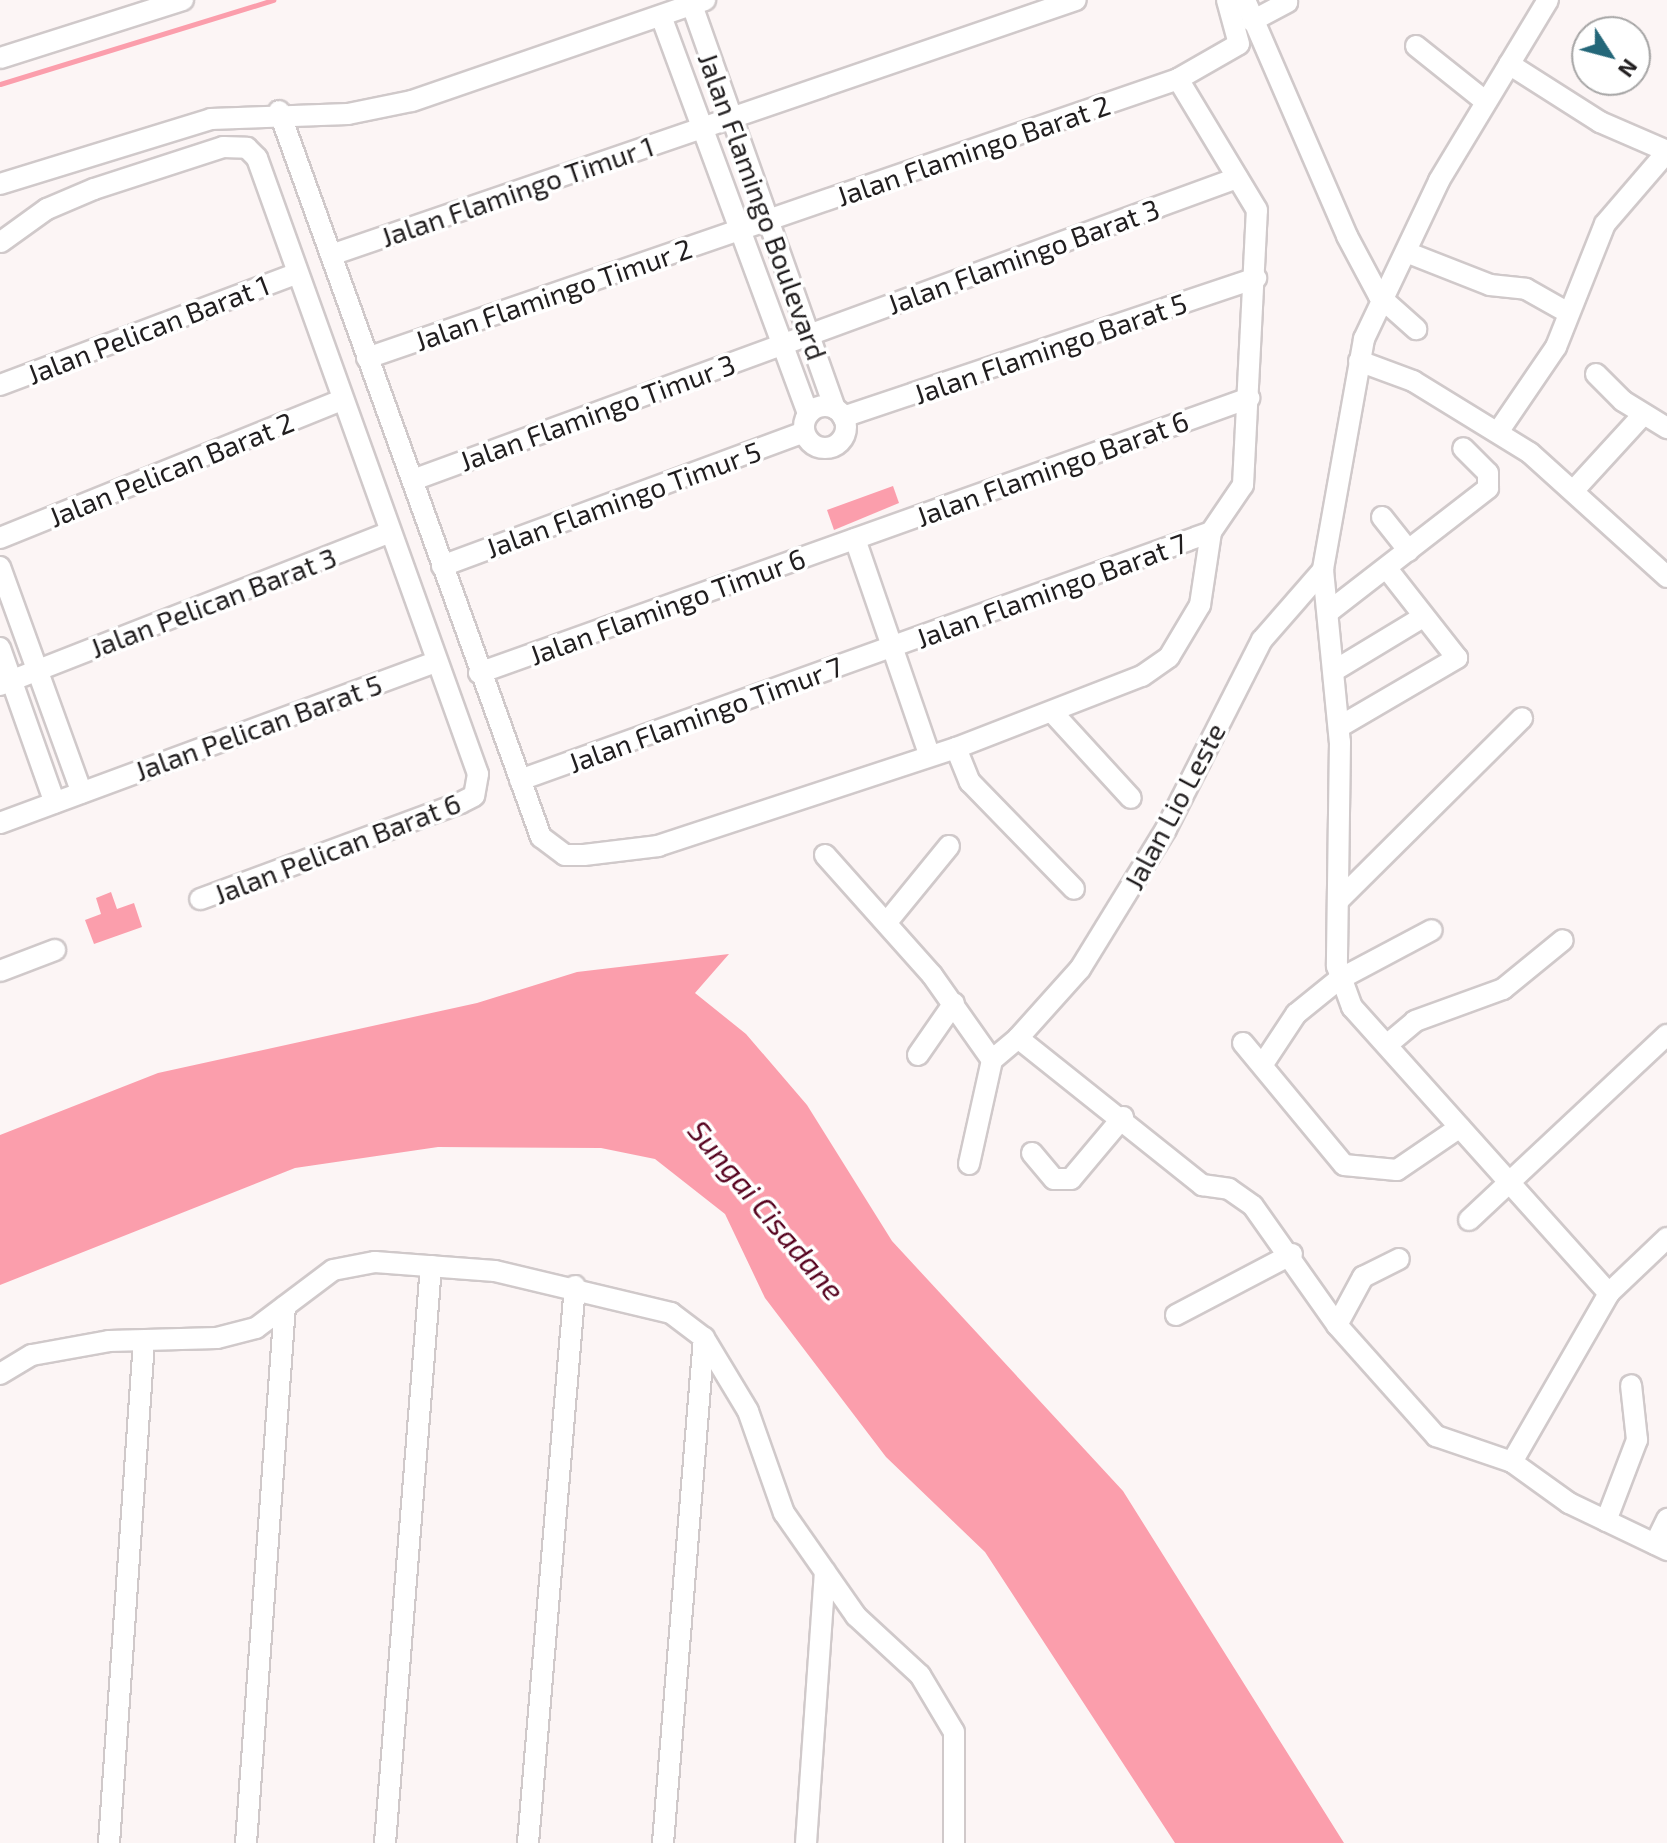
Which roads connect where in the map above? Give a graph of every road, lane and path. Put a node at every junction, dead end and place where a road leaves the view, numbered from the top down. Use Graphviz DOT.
graph roads {
  1 [pos="183,0"];
  2 [pos="1076,0"];
  3 [pos="1227,0"];
  4 [pos="1245,0"];
  5 [pos="1548,0"];
  6 [pos="701,2"];
  7 [pos="1287,2"];
  8 [pos="661,16"];
  9 [pos="1252,21"];
  10 [pos="1416,46"];
  11 [pos="0,58"];
  12 [pos="1509,64"];
  13 [pos="1178,79"];
  14 [pos="1485,101"];
  15 [pos="279,111"];
  16 [pos="732,118"];
  17 [pos="702,128"];
  18 [pos="1667,152"];
  19 [pos="1237,178"];
  20 [pos="0,184"];
  21 [pos="768,220"];
  22 [pos="740,230"];
  23 [pos="1,242"];
  24 [pos="1406,252"];
  25 [pos="331,255"];
  26 [pos="296,274"];
  27 [pos="1256,278"];
  28 [pos="1379,296"];
  29 [pos="1565,311"];
  30 [pos="1416,329"];
  31 [pos="809,335"];
  32 [pos="782,345"];
  33 [pos="367,358"];
  34 [pos="1359,361"];
  35 [pos="1596,374"];
  36 [pos="0,385"];
  37 [pos="1249,398"];
  38 [pos="342,400"];
  39 [pos="839,412"];
  40 [pos="1642,416"];
  41 [pos="806,423"];
  42 [pos="1667,428"];
  43 [pos="1498,432"];
  44 [pos="1463,448"];
  45 [pos="413,480"];
  46 [pos="1575,489"];
  47 [pos="1382,517"];
  48 [pos="1211,532"];
  49 [pos="388,533"];
  50 [pos="0,538"];
  51 [pos="855,539"];
  52 [pos="1409,551"];
  53 [pos="442,566"];
  54 [pos="0,567"];
  55 [pos="1323,570"];
  56 [pos="1388,570"];
  57 [pos="1667,577"];
  58 [pos="1331,610"];
  59 [pos="1423,617"];
  60 [pos="890,647"];
  61 [pos="0,648"];
  62 [pos="435,662"];
  63 [pos="1337,669"];
  64 [pos="37,670"];
  65 [pos="479,673"];
  66 [pos="6,683"];
  67 [pos="1053,713"];
  68 [pos="1522,718"];
  69 [pos="1339,727"];
  70 [pos="956,748"];
  71 [pos="929,754"];
  72 [pos="520,780"];
  73 [pos="82,793"];
  74 [pos="1131,798"];
  75 [pos="55,803"];
  76 [pos="0,823"];
  77 [pos="949,846"];
  78 [pos="825,855"];
  79 [pos="1074,889"];
  80 [pos="200,899"];
  81 [pos="1339,900"];
  82 [pos="887,922"];
  83 [pos="1432,930"];
  84 [pos="1563,940"];
  85 [pos="55,950"];
  86 [pos="0,971"];
  87 [pos="1338,980"];
  88 [pos="954,1003"];
  89 [pos="1667,1035"];
  90 [pos="1018,1038"];
  91 [pos="1243,1043"];
  92 [pos="1388,1044"];
  93 [pos="918,1055"];
  94 [pos="992,1060"];
  95 [pos="1263,1064"];
  96 [pos="1123,1117"];
  97 [pos="1460,1127"];
  98 [pos="1032,1153"];
  99 [pos="969,1164"];
  100 [pos="1507,1179"];
  101 [pos="1469,1220"];
  102 [pos="1667,1238"];
  103 [pos="1292,1254"];
  104 [pos="1399,1259"];
  105 [pos="1659,1259"];
  106 [pos="431,1266"];
  107 [pos="575,1286"];
  108 [pos="1609,1293"];
  109 [pos="285,1306"];
  110 [pos="1176,1315"];
  111 [pos="1337,1325"];
  112 [pos="704,1338"];
  113 [pos="144,1341"];
  114 [pos="0,1374"];
  115 [pos="1631,1385"];
  116 [pos="1512,1462"];
  117 [pos="1667,1519"];
  118 [pos="1606,1521"];
  119 [pos="1661,1547"];
  120 [pos="825,1572"];
  121 [pos="109,1843"];
  122 [pos="246,1843"];
  123 [pos="385,1843"];
  124 [pos="528,1843"];
  125 [pos="663,1843"];
  126 [pos="806,1843"];
  127 [pos="954,1843"];
  1 -- 11 [label="street"];
  2 -- 16 [label="street, Jalan Flamingo Timur 1"];
  3 -- 13 [label="street, Jalan Flamingo Barat 2"];
  4 -- 9 [label="street"];
  5 -- 12 [label="street"];
  6 -- 8 [label="street"];
  6 -- 16 [label="street, Jalan Flamingo Boulevard"];
  7 -- 9 [label="street"];
  8 -- 15 [label="street"];
  8 -- 17 [label="street, Jalan Flamingo Boulevard"];
  9 -- 28 [label="street"];
  10 -- 14 [label="street"];
  12 -- 14 [label="street"];
  12 -- 18 [label="street"];
  13 -- 19 [label="street"];
  13 -- 21 [label="street, Jalan Flamingo Barat 2"];
  14 -- 24 [label="street"];
  15 -- 20 [label="street"];
  15 -- 25 [label="street"];
  16 -- 17 [label="street, Jalan Flamingo Timur 1"];
  16 -- 21 [label="street, Jalan Flamingo Boulevard"];
  17 -- 22 [label="street, Jalan Flamingo Boulevard"];
  17 -- 25 [label="street, Jalan Flamingo Timur 1"];
  18 -- 29 [label="street"];
  19 -- 27 [label="street"];
  19 -- 31 [label="street, Jalan Flamingo Barat 3"];
  21 -- 22 [label="street, Jalan Flamingo Barat 2"];
  21 -- 31 [label="street, Jalan Flamingo Boulevard"];
  22 -- 32 [label="street, Jalan Flamingo Boulevard"];
  22 -- 33 [label="street, Jalan Flamingo Timur 2"];
  23 -- 26 [label="street"];
  24 -- 28 [label="street"];
  24 -- 29 [label="street"];
  25 -- 33 [label="street"];
  26 -- 36 [label="street, Jalan Pelican Barat 1"];
  26 -- 38 [label="street"];
  27 -- 37 [label="street"];
  27 -- 39 [label="street, Jalan Flamingo Barat 5"];
  28 -- 30 [label="street"];
  28 -- 34 [label="street"];
  29 -- 43 [label="street"];
  31 -- 32 [label="street, Jalan Flamingo Barat 3"];
  31 -- 39 [label="street, Jalan Flamingo Boulevard"];
  32 -- 41 [label="street, Jalan Flamingo Boulevard"];
  32 -- 45 [label="street, Jalan Flamingo Timur 3"];
  33 -- 45 [label="street"];
  34 -- 43 [label="street"];
  34 -- 55 [label="street"];
  35 -- 40 [label="street"];
  37 -- 48 [label="street"];
  37 -- 51 [label="street, Jalan Flamingo Barat 6"];
  38 -- 49 [label="street"];
  38 -- 50 [label="street, Jalan Pelican Barat 2"];
  39 -- 41 [label="street, Jalan Flamingo Barat 5"];
  39 -- 41 [label="street"];
  40 -- 42 [label="street"];
  40 -- 46 [label="street"];
  41 -- 53 [label="street, Jalan Flamingo Timur 5"];
  43 -- 46 [label="street"];
  44 -- 52 [label="street"];
  45 -- 53 [label="street"];
  46 -- 57 [label="street"];
  47 -- 52 [label="street"];
  48 -- 60 [label="street, Jalan Flamingo Barat 7"];
  48 -- 67 [label="street"];
  49 -- 62 [label="street"];
  49 -- 64 [label="street, Jalan Pelican Barat 3"];
  51 -- 60 [label="street"];
  51 -- 65 [label="street, Jalan Flamingo Timur 6"];
  52 -- 56 [label="street"];
  53 -- 65 [label="street"];
  54 -- 64 [label="street"];
  55 -- 58 [label="street"];
  55 -- 90 [label="street, Jalan Lio Leste"];
  56 -- 58 [label="street"];
  56 -- 59 [label="street"];
  58 -- 63 [label="street"];
  59 -- 63 [label="street"];
  59 -- 69 [label="street"];
  60 -- 71 [label="street"];
  60 -- 72 [label="street, Jalan Flamingo Timur 7"];
  61 -- 66 [label="street"];
  62 -- 73 [label="street, Jalan Pelican Barat 5"];
  62 -- 80 [label="street, Jalan Pelican Barat 6"];
  63 -- 69 [label="street"];
  64 -- 66 [label="street, Jalan Pelican Barat 3"];
  64 -- 73 [label="street"];
  65 -- 72 [label="street"];
  66 -- 75 [label="street"];
  67 -- 70 [label="street"];
  67 -- 74 [label="street"];
  68 -- 81 [label="street"];
  69 -- 81 [label="street"];
  70 -- 71 [label="street"];
  70 -- 79 [label="street"];
  71 -- 72 [label="street"];
  73 -- 75 [label="street, Jalan Pelican Barat 5"];
  75 -- 76 [label="street, Jalan Pelican Barat 5"];
  77 -- 82 [label="street"];
  78 -- 82 [label="street"];
  81 -- 87 [label="street"];
  82 -- 88 [label="street"];
  83 -- 87 [label="street"];
  84 -- 92 [label="street"];
  85 -- 86 [label="street"];
  87 -- 92 [label="street"];
  87 -- 95 [label="street"];
  88 -- 93 [label="street"];
  88 -- 94 [label="street"];
  89 -- 100 [label="street"];
  90 -- 94 [label="street, Jalan Lio Leste"];
  90 -- 96 [label="street"];
  91 -- 95 [label="street"];
  92 -- 97 [label="street"];
  94 -- 99 [label="street"];
  95 -- 97 [label="street"];
  96 -- 98 [label="street"];
  96 -- 103 [label="street"];
  97 -- 100 [label="street"];
  100 -- 101 [label="street"];
  100 -- 108 [label="street"];
  102 -- 105 [label="street"];
  103 -- 110 [label="street"];
  103 -- 111 [label="street"];
  104 -- 111 [label="street"];
  105 -- 108 [label="street"];
  106 -- 107 [label="street"];
  106 -- 109 [label="street"];
  106 -- 123 [label="street"];
  107 -- 112 [label="street"];
  107 -- 124 [label="street"];
  108 -- 116 [label="street"];
  109 -- 113 [label="street"];
  109 -- 122 [label="street"];
  111 -- 116 [label="street"];
  112 -- 120 [label="street"];
  112 -- 125 [label="street"];
  113 -- 114 [label="street"];
  113 -- 121 [label="street"];
  115 -- 118 [label="street"];
  116 -- 118 [label="street"];
  117 -- 119 [label="street"];
  118 -- 119 [label="street"];
  120 -- 126 [label="street"];
  120 -- 127 [label="street"];
}
